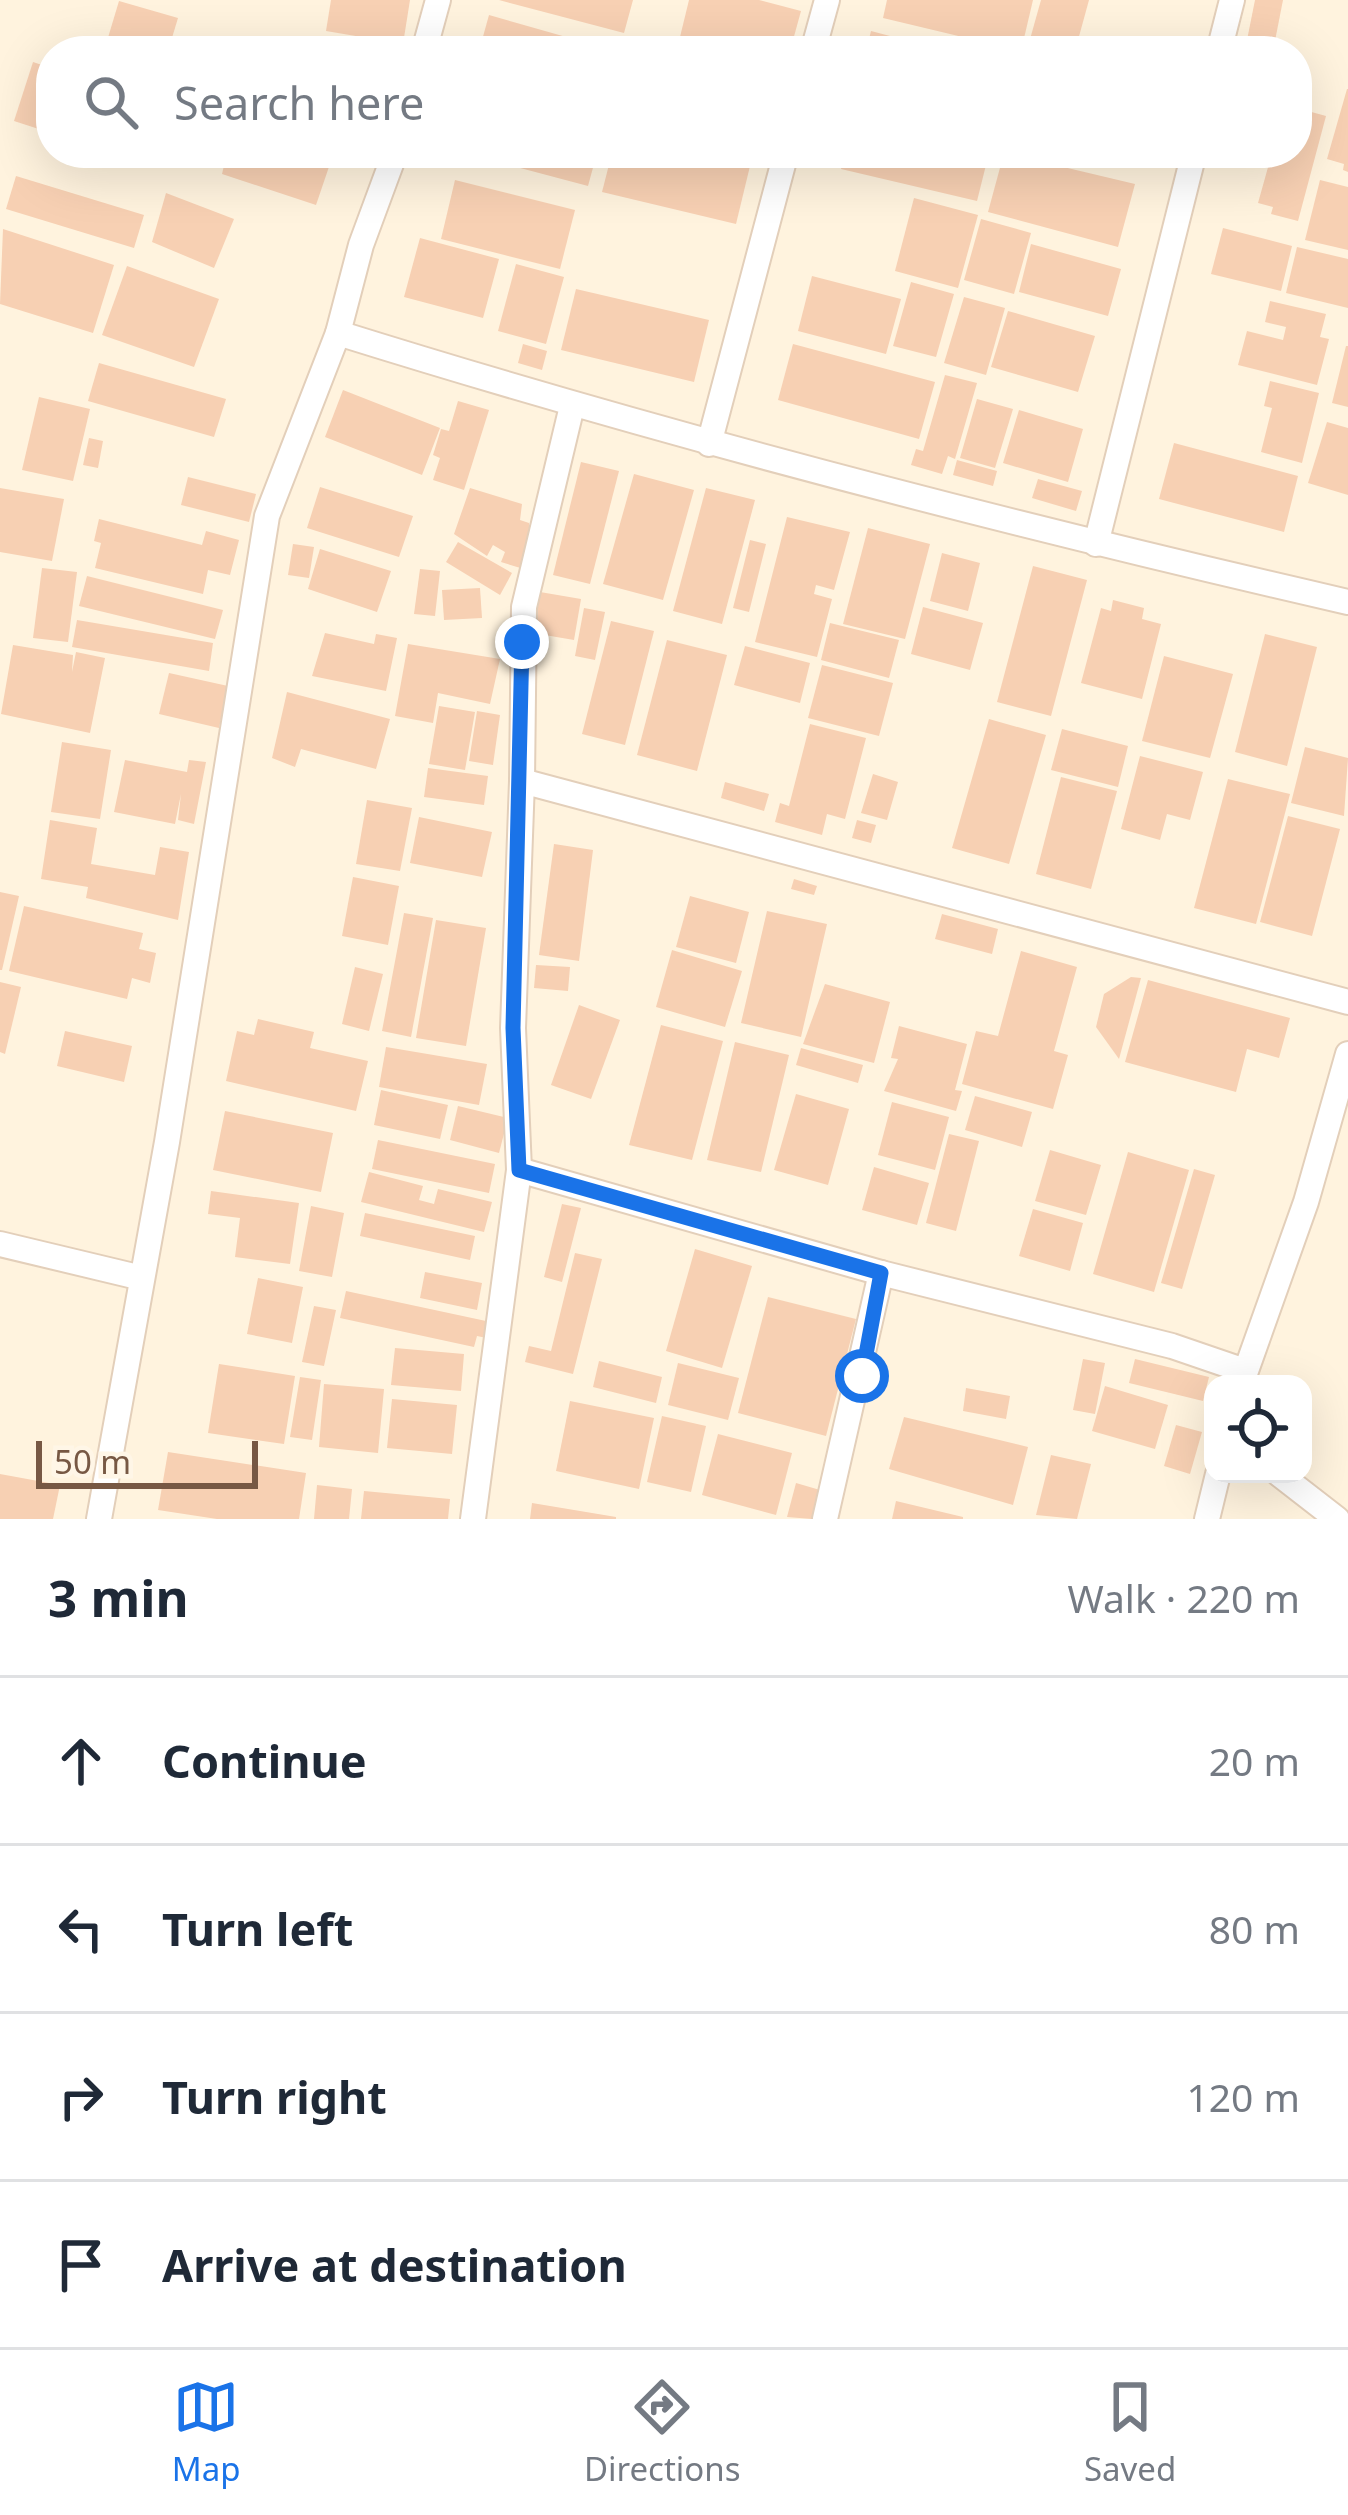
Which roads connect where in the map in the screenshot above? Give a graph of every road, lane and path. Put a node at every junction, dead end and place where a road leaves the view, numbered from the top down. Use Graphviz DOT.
graph roads {
  1 [pos="438,0"];
  2 [pos="827,0"];
  3 [pos="1232,0"];
  4 [pos="428,36"];
  5 [pos="817,36"];
  6 [pos="1224,36"];
  7 [pos="389,168"];
  8 [pos="782,168"];
  9 [pos="1190,168"];
  10 [pos="338,333"];
  11 [pos="572,406"];
  12 [pos="709,444"];
  13 [pos="1096,544"];
  14 [pos="1348,602"];
  15 [pos="522,781"];
  16 [pos="1348,1002"];
  17 [pos="1346,1068"];
  18 [pos="519,1170"];
  19 [pos="0,1244"];
  20 [pos="881,1273"];
  21 [pos="142,1278"];
  22 [pos="1238,1375"];
  23 [pos="1244,1375"];
  24 [pos="1216,1483"];
  25 [pos="1291,1483"];
  26 [pos="99,1519"];
  27 [pos="472,1519"];
  28 [pos="825,1519"];
  29 [pos="1207,1519"];
  30 [pos="1336,1519"];
  1 -- 4 [label="street"];
  2 -- 5 [label="street"];
  3 -- 6 [label="street"];
  7 -- 10 [label="street"];
  8 -- 12 [label="street"];
  9 -- 13 [label="street"];
  10 -- 11 [label="street"];
  10 -- 21 [label="street"];
  11 -- 12 [label="street"];
  11 -- 15 [label="street"];
  12 -- 13 [label="street"];
  13 -- 14 [label="street"];
  15 -- 16 [label="street"];
  15 -- 18 [label="street"];
  17 -- 23 [label="street"];
  18 -- 20 [label="street"];
  18 -- 27 [label="street"];
  19 -- 21 [label="street"];
  20 -- 22 [label="street"];
  20 -- 28 [label="street"];
  21 -- 26 [label="street"];
  24 -- 29 [label="street"];
  25 -- 30 [label="street"];
}
